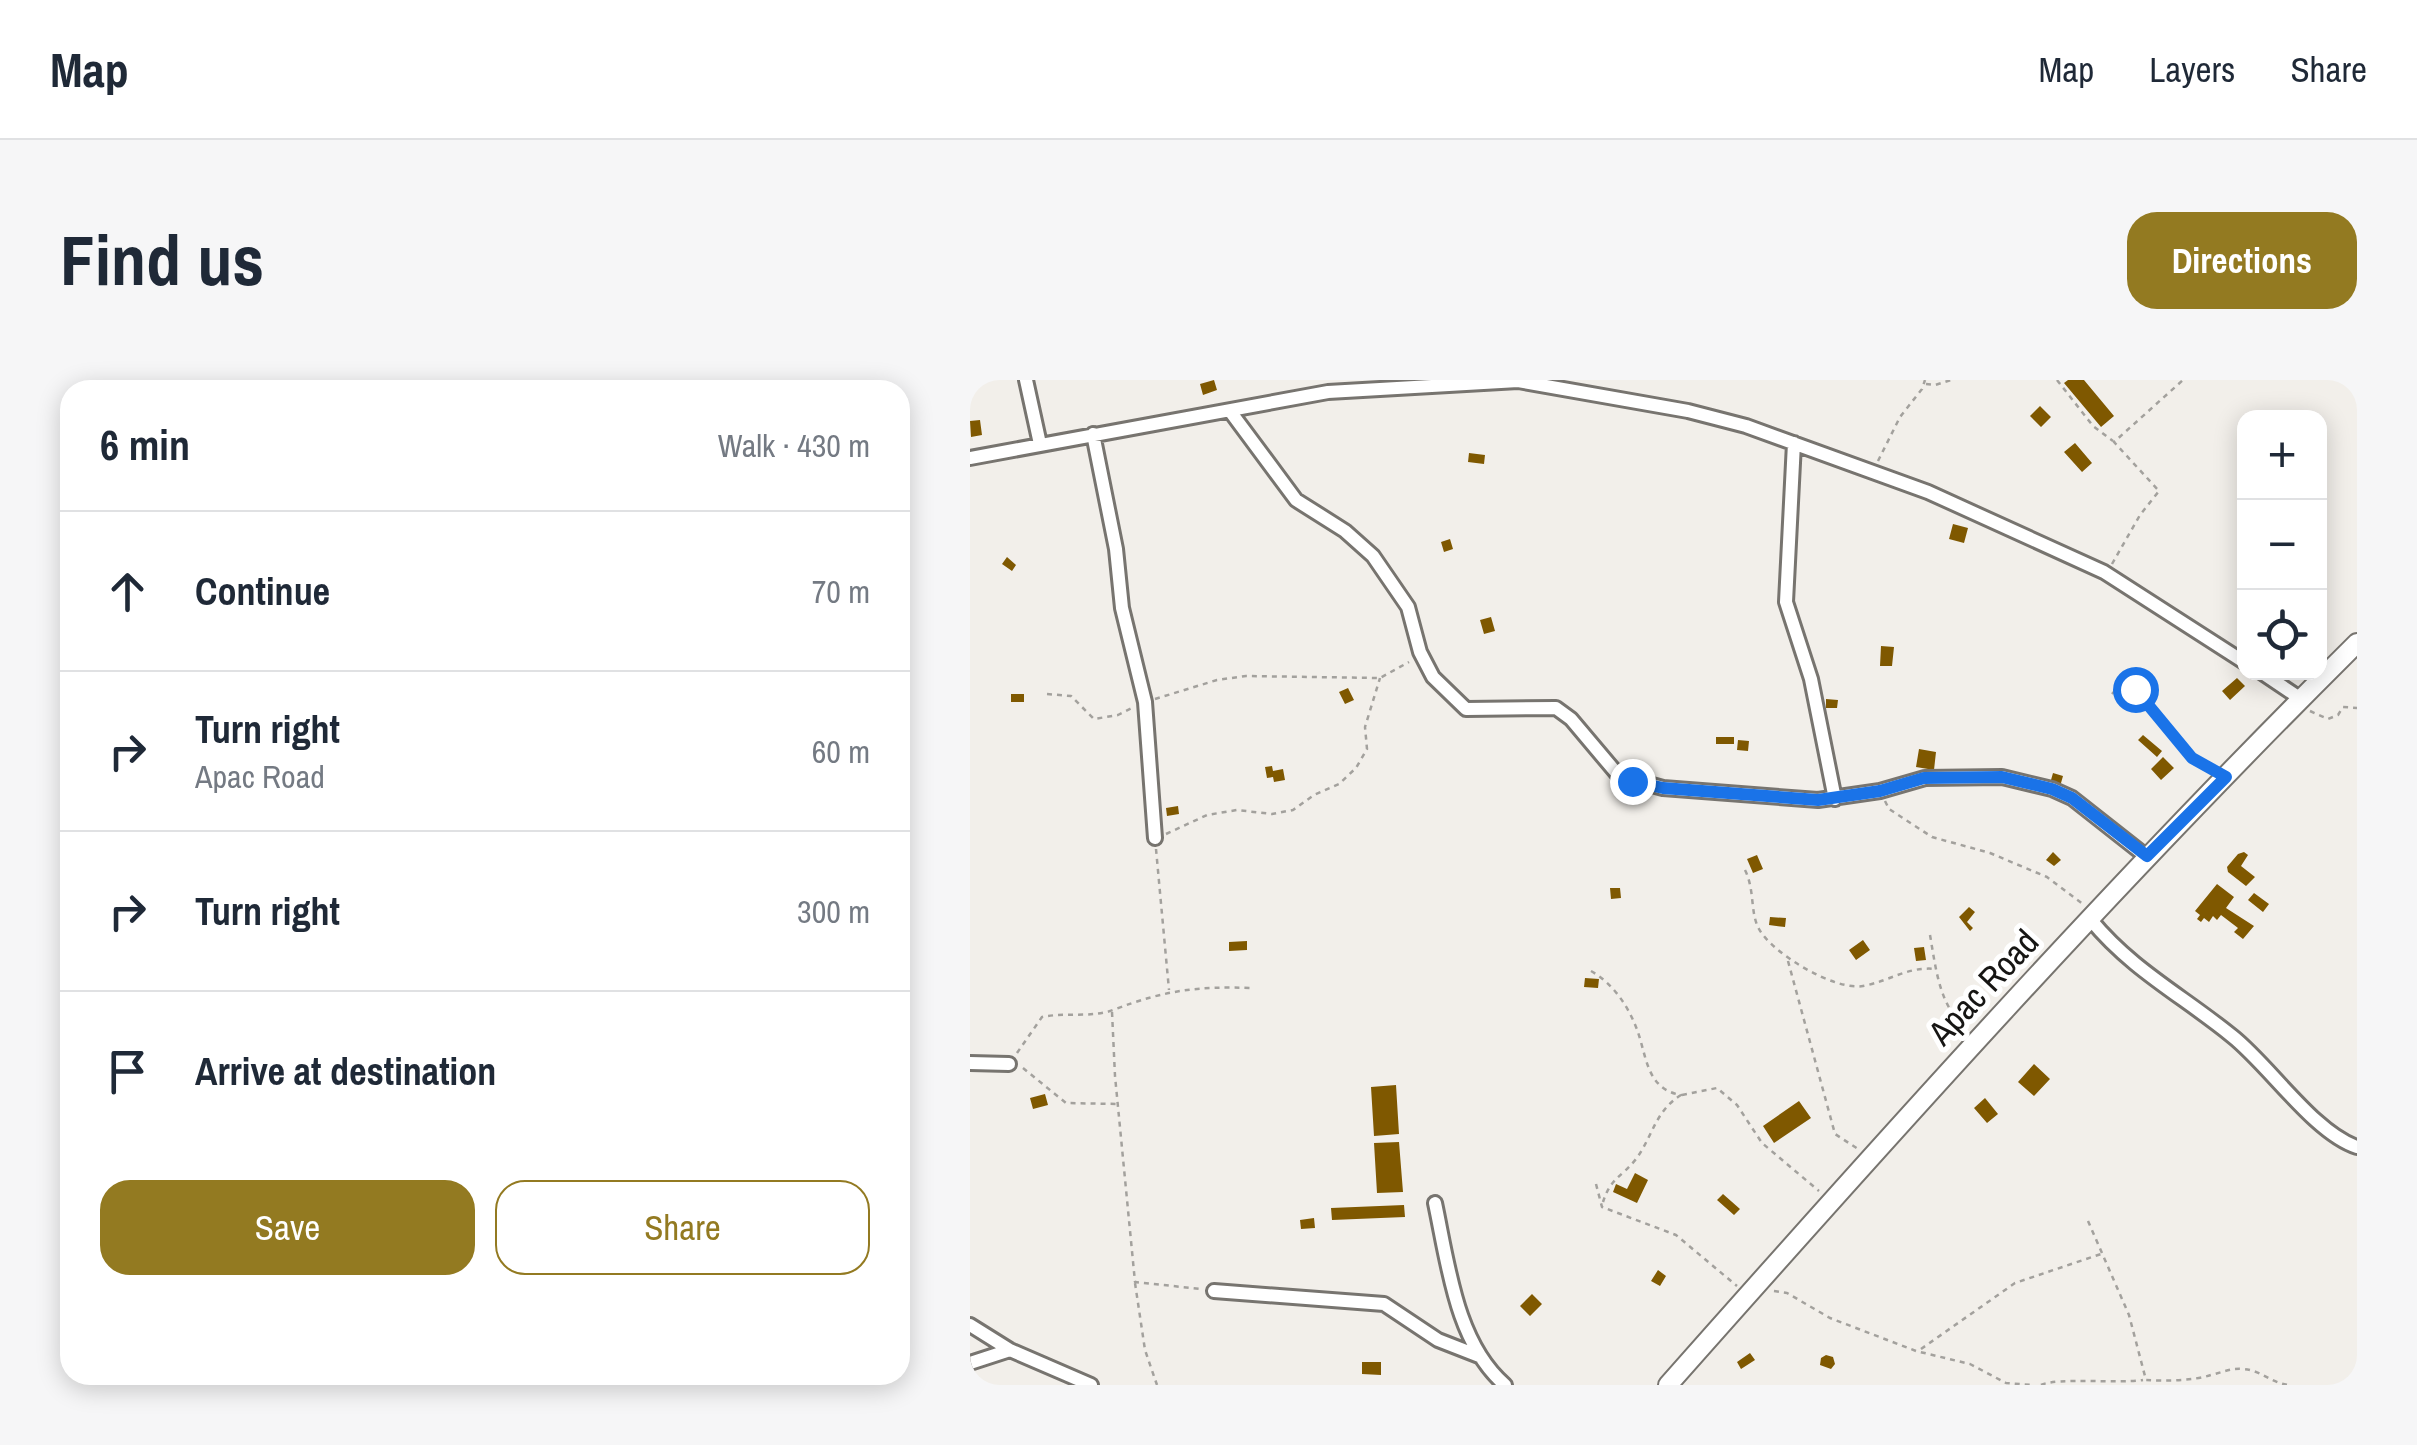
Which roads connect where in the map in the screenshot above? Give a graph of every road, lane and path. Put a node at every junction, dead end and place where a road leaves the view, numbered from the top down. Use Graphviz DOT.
graph roads {
  1 [pos="1026,380"];
  2 [pos="1951,380"];
  3 [pos="2057,380"];
  4 [pos="2182,380"];
  5 [pos="1924,382"];
  6 [pos="1326,386"];
  7 [pos="1230,410"];
  8 [pos="1093,434"];
  9 [pos="2114,442"];
  10 [pos="1794,443"];
  11 [pos="1040,444"];
  12 [pos="970,458"];
  13 [pos="1875,472"];
  14 [pos="2104,572"];
  15 [pos="2357,643"];
  16 [pos="1420,652"];
  17 [pos="2237,658"];
  18 [pos="1380,678"];
  19 [pos="2273,680"];
  20 [pos="1047,694"];
  21 [pos="2112,694"];
  22 [pos="2301,699"];
  23 [pos="1145,702"];
  24 [pos="2357,708"];
  25 [pos="2226,777"];
  26 [pos="1880,791"];
  27 [pos="1835,799"];
  28 [pos="1155,838"];
  29 [pos="2147,856"];
  30 [pos="1745,870"];
  31 [pos="2094,916"];
  32 [pos="1930,935"];
  33 [pos="1788,960"];
  34 [pos="1936,968"];
  35 [pos="1591,970"];
  36 [pos="1253,988"];
  37 [pos="1169,990"];
  38 [pos="1112,1011"];
  39 [pos="1978,1040"];
  40 [pos="970,1063"];
  41 [pos="1009,1064"];
  42 [pos="1681,1095"];
  43 [pos="1118,1104"];
  44 [pos="2357,1147"];
  45 [pos="1872,1158"];
  46 [pos="1596,1184"];
  47 [pos="1832,1202"];
  48 [pos="1435,1204"];
  49 [pos="1602,1207"];
  50 [pos="2088,1221"];
  51 [pos="2102,1253"];
  52 [pos="1135,1282"];
  53 [pos="1214,1291"];
  54 [pos="1748,1296"];
  55 [pos="970,1326"];
  56 [pos="1010,1350"];
  57 [pos="1918,1352"];
  58 [pos="1478,1356"];
  59 [pos="970,1363"];
  60 [pos="2146,1380"];
  61 [pos="1091,1385"];
  62 [pos="1157,1385"];
  63 [pos="1505,1385"];
  64 [pos="1668,1385"];
  65 [pos="2032,1385"];
  66 [pos="2041,1385"];
  67 [pos="2289,1385"];
  1 -- 11 [label="street"];
  2 -- 5 [label="path"];
  3 -- 9 [label="path"];
  4 -- 9 [label="path"];
  5 -- 13 [label="path"];
  6 -- 7 [label="street"];
  6 -- 10 [label="street"];
  7 -- 8 [label="street"];
  7 -- 16 [label="street"];
  8 -- 11 [label="street"];
  8 -- 23 [label="street"];
  9 -- 14 [label="path"];
  10 -- 13 [label="street"];
  10 -- 27 [label="street"];
  11 -- 12 [label="street"];
  13 -- 14 [label="street"];
  14 -- 17 [label="street"];
  15 -- 22 [label="main road, Apac Road"];
  16 -- 18 [label="path"];
  16 -- 27 [label="street"];
  18 -- 23 [label="path"];
  18 -- 28 [label="path"];
  19 -- 22 [label="street"];
  20 -- 23 [label="path"];
  21 -- 25 [label="path"];
  22 -- 24 [label="path"];
  22 -- 25 [label="main road, Apac Road"];
  23 -- 28 [label="street"];
  25 -- 29 [label="main road, Apac Road"];
  26 -- 27 [label="street"];
  26 -- 29 [label="street"];
  26 -- 31 [label="path"];
  28 -- 37 [label="path"];
  29 -- 31 [label="main road, Apac Road"];
  30 -- 33 [label="path"];
  31 -- 39 [label="main road, Apac Road"];
  31 -- 44 [label="street"];
  32 -- 34 [label="path"];
  33 -- 34 [label="path"];
  33 -- 45 [label="path"];
  34 -- 39 [label="path"];
  35 -- 42 [label="path"];
  36 -- 37 [label="path"];
  37 -- 38 [label="path"];
  38 -- 41 [label="path"];
  38 -- 43 [label="path"];
  39 -- 45 [label="main road, Apac Road"];
  40 -- 41 [label="street"];
  41 -- 43 [label="path"];
  42 -- 47 [label="path"];
  42 -- 49 [label="path"];
  43 -- 52 [label="path"];
  45 -- 47 [label="main road, Apac Road"];
  46 -- 49 [label="path"];
  47 -- 54 [label="main road, Apac Road"];
  48 -- 58 [label="street"];
  49 -- 54 [label="path"];
  50 -- 51 [label="path"];
  51 -- 57 [label="path"];
  51 -- 60 [label="path"];
  52 -- 53 [label="path"];
  52 -- 62 [label="path"];
  53 -- 58 [label="street"];
  54 -- 57 [label="path"];
  54 -- 64 [label="main road, Apac Road"];
  55 -- 56 [label="street"];
  56 -- 59 [label="street"];
  56 -- 61 [label="street"];
  57 -- 65 [label="path"];
  58 -- 63 [label="street"];
  60 -- 66 [label="path"];
  60 -- 67 [label="path"];
}
